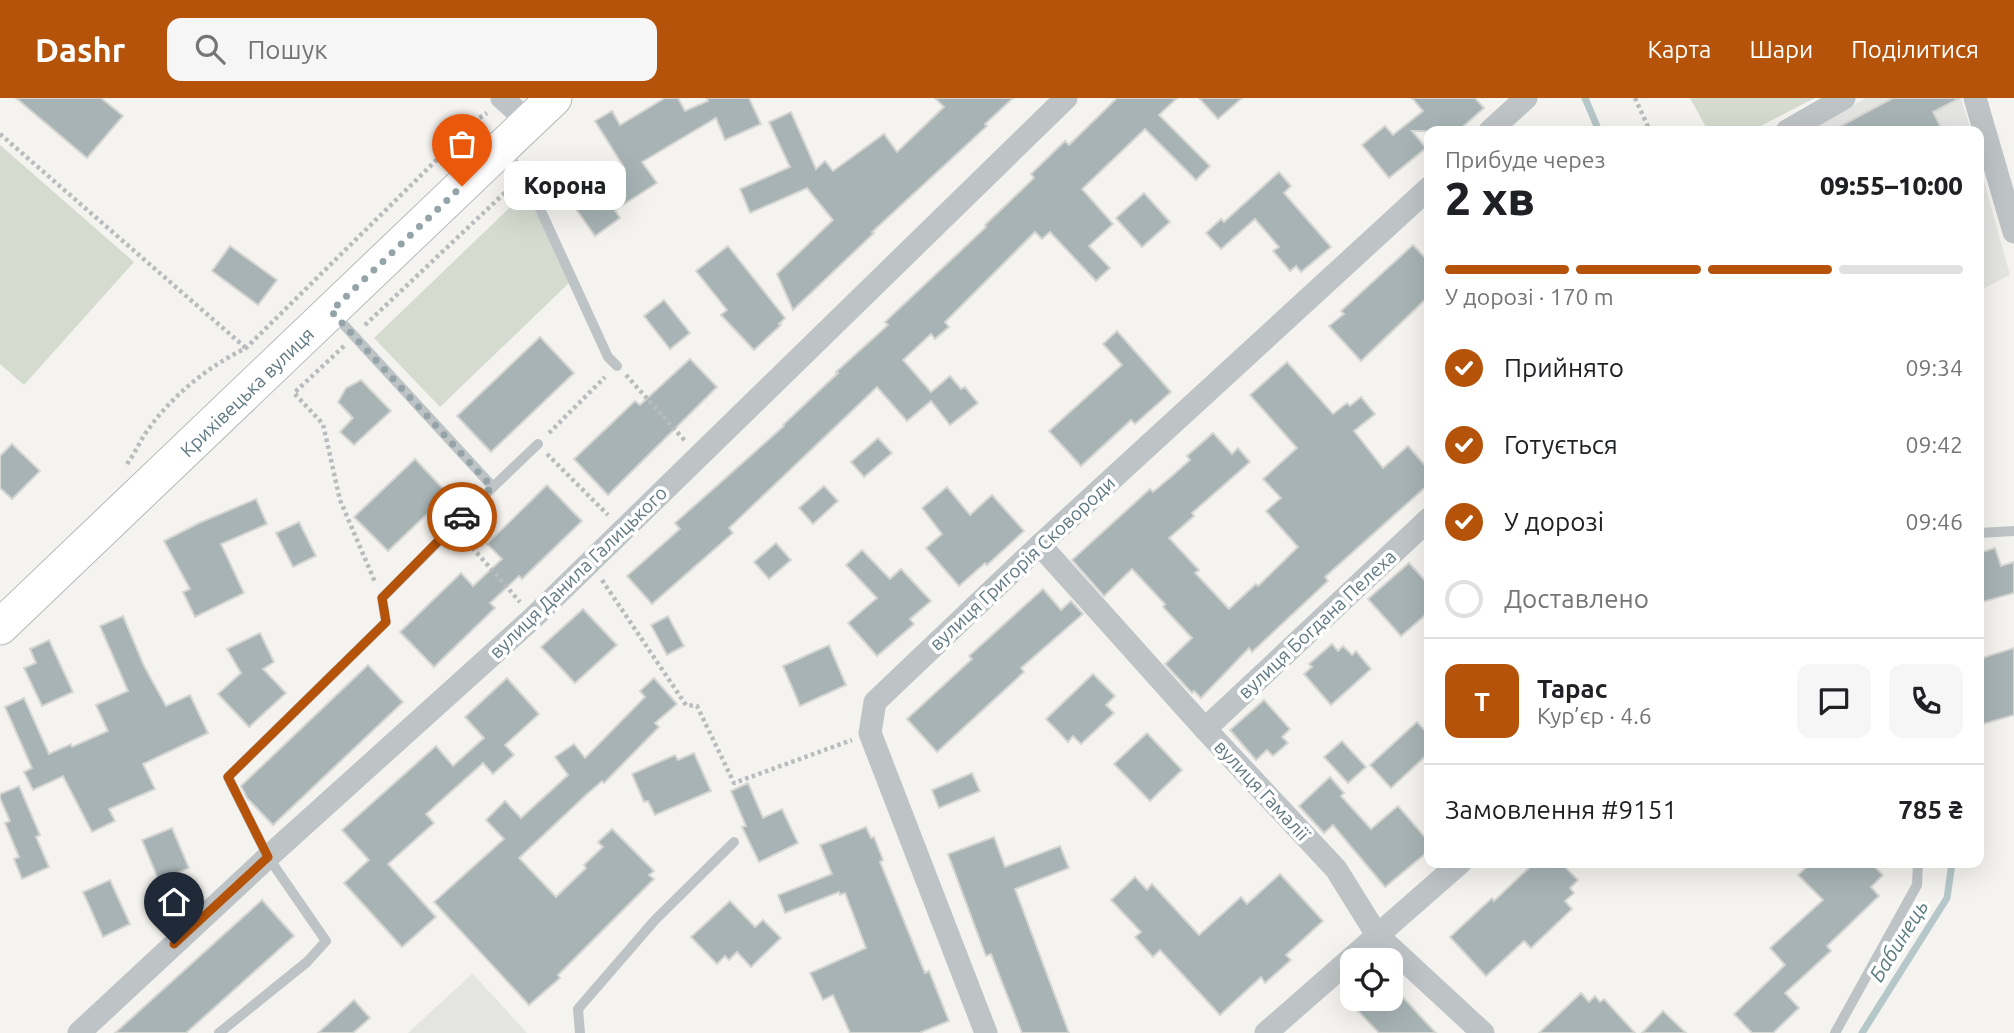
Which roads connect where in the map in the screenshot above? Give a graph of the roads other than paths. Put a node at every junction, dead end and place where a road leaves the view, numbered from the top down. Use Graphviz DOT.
graph roads {
  1 [pos="554,98"];
  2 [pos="1066,98"];
  3 [pos="1526,98"];
  4 [pos="1844,98"];
  5 [pos="1975,98"];
  6 [pos="512,107"];
  7 [pos="1495,126"];
  8 [pos="1796,126"];
  9 [pos="1983,126"];
  10 [pos="1984,129"];
  11 [pos="500,149"];
  12 [pos="1424,193"];
  13 [pos="2014,232"];
  14 [pos="343,324"];
  15 [pos="617,366"];
  16 [pos="538,444"];
  17 [pos="492,487"];
  18 [pos="1424,525"];
  19 [pos="2014,531"];
  20 [pos="1984,533"];
  21 [pos="1040,545"];
  22 [pos="0,627"];
  23 [pos="1205,729"];
  24 [pos="734,842"];
  25 [pos="268,857"];
  26 [pos="1454,868"];
  27 [pos="1918,868"];
  28 [pos="1377,935"];
  29 [pos="81,1032"];
  30 [pos="219,1033"];
  31 [pos="580,1033"];
  32 [pos="986,1033"];
  33 [pos="1266,1033"];
  34 [pos="1483,1033"];
  35 [pos="1835,1033"];
  1 -- 6 [label="main road, Крихівецька вулиця"];
  2 -- 25 [label="street, вулиця Данила Галицького"];
  3 -- 7 [label="street"];
  4 -- 8 [label="street"];
  5 -- 9 [label="street"];
  6 -- 11 [label="main road, Крихівецька вулиця"];
  10 -- 13 [label="street"];
  11 -- 14 [label="main road, Крихівецька вулиця"];
  11 -- 15 [label="lane"];
  12 -- 21 [label="street, вулиця Григорія Сковороди"];
  14 -- 17 [label="lane"];
  14 -- 22 [label="main road, Крихівецька вулиця"];
  16 -- 17 [label="lane"];
  17 -- 25 [label="lane"];
  18 -- 23 [label="street, вулиця Богдана Пелеха"];
  19 -- 20 [label="lane"];
  21 -- 23 [label="street, вулиця Гамалії"];
  21 -- 32 [label="street, вулиця Григорія Сковороди"];
  23 -- 28 [label="street, вулиця Гамалії"];
  24 -- 31 [label="lane"];
  25 -- 29 [label="street, вулиця Данила Галицького"];
  25 -- 30 [label="lane"];
  26 -- 28 [label="street"];
  27 -- 35 [label="lane"];
  28 -- 33 [label="street"];
  28 -- 34 [label="street, вулиця Гамалії"];
}
